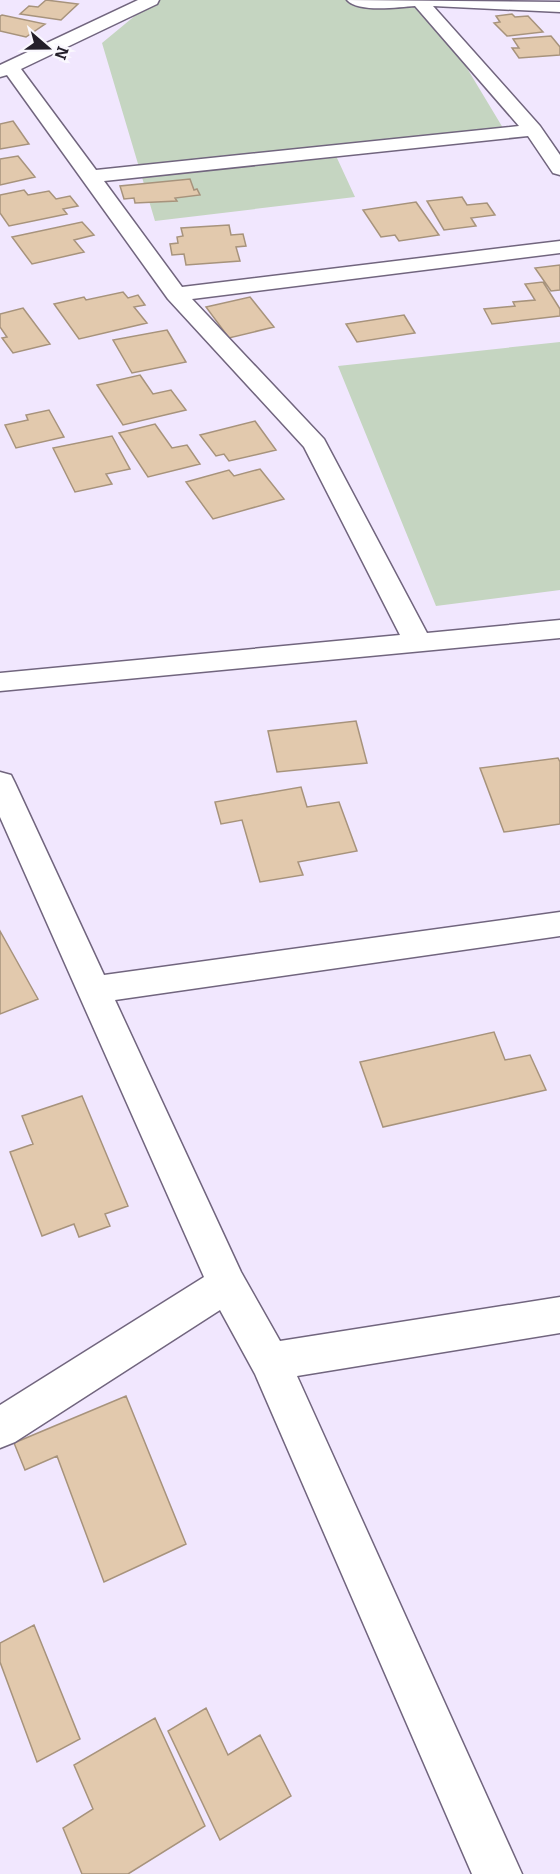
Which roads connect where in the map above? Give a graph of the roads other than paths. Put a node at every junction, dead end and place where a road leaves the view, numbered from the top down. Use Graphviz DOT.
graph roads {
  1 [pos="151,0"];
  2 [pos="354,0"];
  3 [pos="419,0"];
  4 [pos="560,7"];
  5 [pos="5,70"];
  6 [pos="533,130"];
  7 [pos="560,169"];
  8 [pos="90,177"];
  9 [pos="560,247"];
  10 [pos="176,294"];
  11 [pos="560,629"];
  12 [pos="418,642"];
  13 [pos="0,682"];
  14 [pos="0,784"];
  15 [pos="560,924"];
  16 [pos="92,990"];
  17 [pos="227,1284"];
  18 [pos="560,1316"];
  19 [pos="270,1362"];
  20 [pos="0,1428"];
  21 [pos="497,1874"];
  1 -- 5 [label="street"];
  2 -- 3 [label="street"];
  3 -- 4 [label="street"];
  3 -- 6 [label="street"];
  5 -- 8 [label="street"];
  6 -- 7 [label="street"];
  6 -- 8 [label="street"];
  8 -- 10 [label="street"];
  9 -- 10 [label="street"];
  10 -- 12 [label="street"];
  11 -- 12 [label="street"];
  12 -- 13 [label="street"];
  14 -- 16 [label="street"];
  15 -- 16 [label="street"];
  16 -- 17 [label="street"];
  17 -- 19 [label="street"];
  17 -- 20 [label="street"];
  18 -- 19 [label="street"];
  19 -- 21 [label="street"];
}
